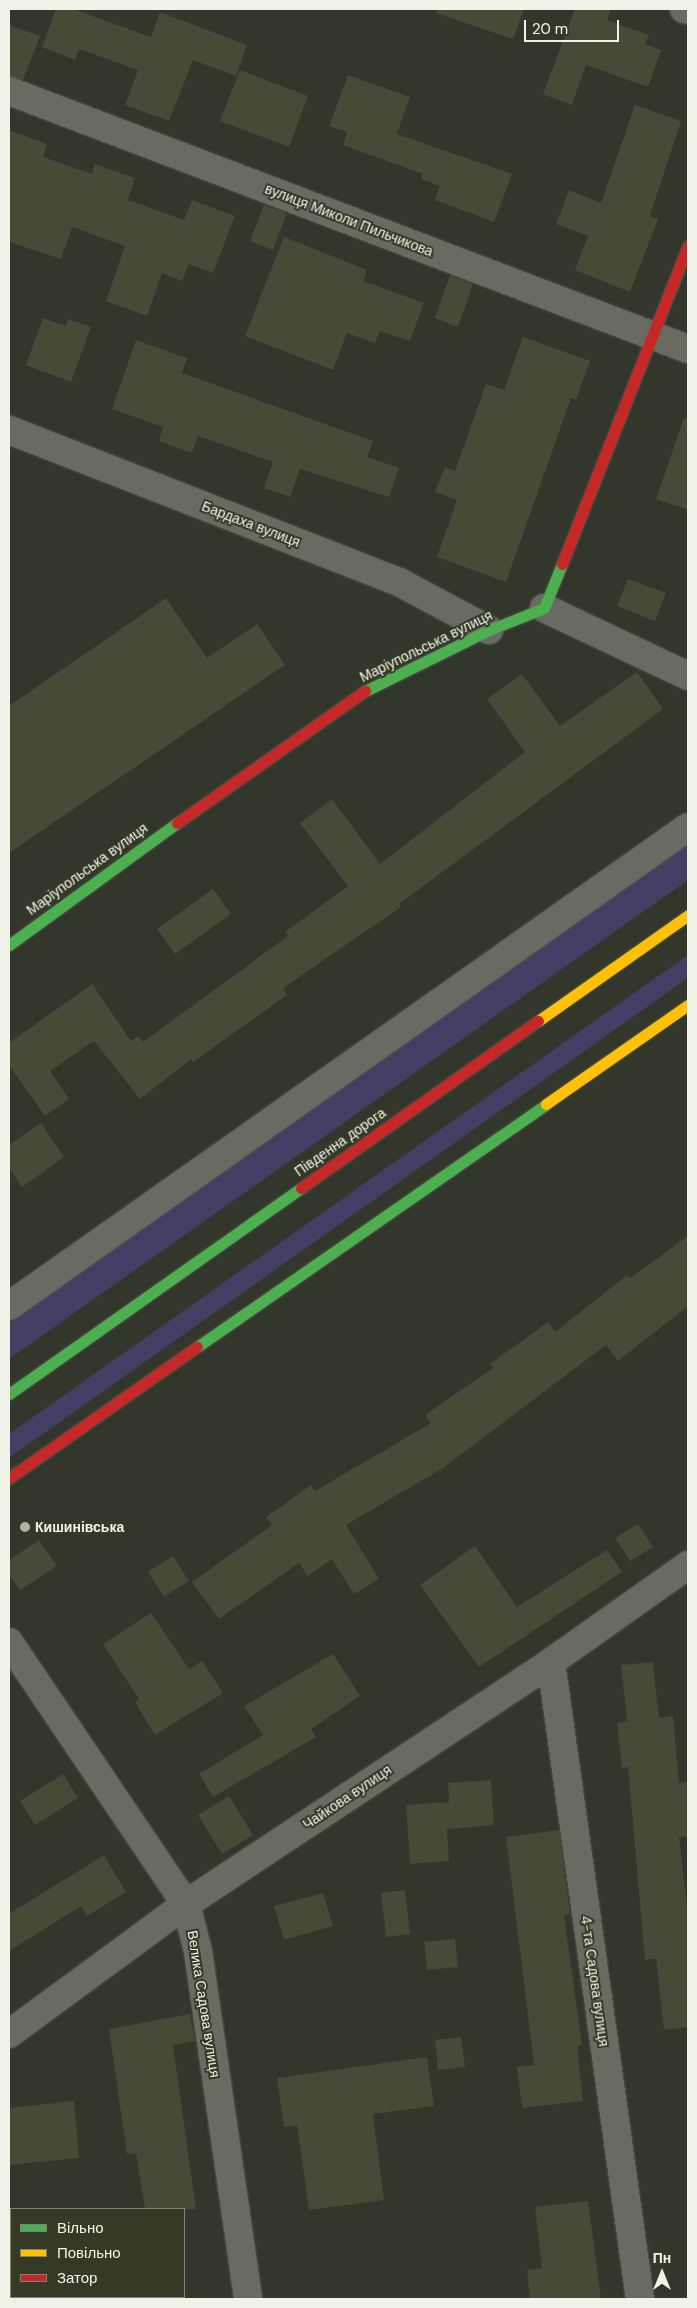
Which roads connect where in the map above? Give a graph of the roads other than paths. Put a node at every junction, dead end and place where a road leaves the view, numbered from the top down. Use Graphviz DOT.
graph roads {
  1 [pos="684,9"];
  2 [pos="688,10"];
  3 [pos="9,91"];
  4 [pos="688,246"];
  5 [pos="653,336"];
  6 [pos="688,349"];
  7 [pos="9,430"];
  8 [pos="544,608"];
  9 [pos="489,630"];
  10 [pos="688,676"];
  11 [pos="688,827"];
  12 [pos="688,915"];
  13 [pos="9,945"];
  14 [pos="688,1005"];
  15 [pos="9,1306"];
  16 [pos="9,1394"];
  17 [pos="9,1478"];
  18 [pos="688,1565"];
  19 [pos="9,1642"];
  20 [pos="551,1662"];
  21 [pos="186,1904"];
  22 [pos="9,2034"];
  23 [pos="248,2299"];
  24 [pos="640,2299"];
  1 -- 2 [label="street"];
  3 -- 5 [label="street, вулиця Миколи Пильчикова"];
  4 -- 5 [label="main road"];
  5 -- 6 [label="street, вулиця Миколи Пильчикова"];
  5 -- 8 [label="main road"];
  7 -- 9 [label="street, Бардаха вулиця"];
  8 -- 9 [label="main road, Маріупольська вулиця"];
  8 -- 10 [label="street"];
  9 -- 13 [label="main road, Маріупольська вулиця"];
  11 -- 15 [label="street"];
  12 -- 16 [label="main road, Південна дорога"];
  14 -- 17 [label="main road"];
  18 -- 20 [label="street, Чайкова вулиця"];
  19 -- 21 [label="street, Велика Садова вулиця"];
  20 -- 21 [label="street, Чайкова вулиця"];
  20 -- 24 [label="street, 4-та Садова вулиця"];
  21 -- 22 [label="street, Чайкова вулиця"];
  21 -- 23 [label="street, Велика Садова вулиця"];
}
